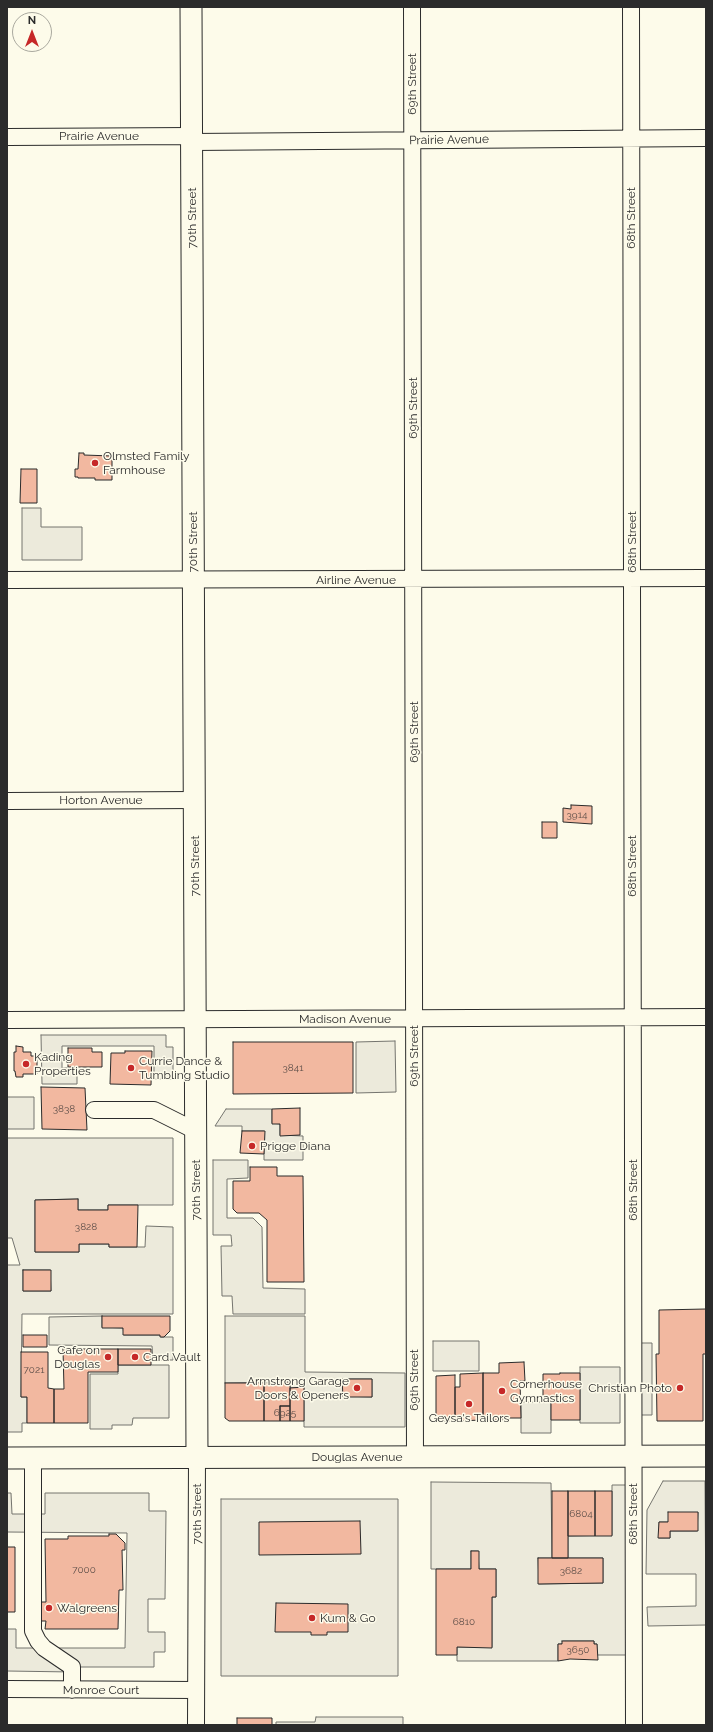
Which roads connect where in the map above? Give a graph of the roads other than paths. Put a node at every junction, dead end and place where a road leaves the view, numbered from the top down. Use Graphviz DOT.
graph roads {
  1 [pos="191,7"];
  2 [pos="412,7"];
  3 [pos="631,7"];
  4 [pos="7,137"];
  5 [pos="631,138"];
  6 [pos="706,138"];
  7 [pos="192,139"];
  8 [pos="413,140"];
  9 [pos="706,578"];
  10 [pos="632,579"];
  11 [pos="7,580"];
  12 [pos="194,580"];
  13 [pos="414,580"];
  14 [pos="195,800"];
  15 [pos="7,801"];
  16 [pos="706,1017"];
  17 [pos="632,1018"];
  18 [pos="414,1019"];
  19 [pos="7,1020"];
  20 [pos="196,1020"];
  21 [pos="94,1110"];
  22 [pos="196,1131"];
  23 [pos="633,1456"];
  24 [pos="706,1456"];
  25 [pos="197,1457"];
  26 [pos="415,1457"];
  27 [pos="7,1458"];
  28 [pos="33,1458"];
  29 [pos="7,1690"];
  30 [pos="72,1690"];
  31 [pos="196,1690"];
  32 [pos="196,1725"];
  33 [pos="634,1725"];
  1 -- 7 [label="main road, 70th Street"];
  2 -- 8 [label="street, 69th Street"];
  3 -- 5 [label="street, 68th Street"];
  4 -- 7 [label="street, Prairie Avenue"];
  5 -- 6 [label="street, Prairie Avenue"];
  5 -- 8 [label="street, Prairie Avenue"];
  5 -- 10 [label="street, 68th Street"];
  7 -- 8 [label="street, Prairie Avenue"];
  7 -- 12 [label="main road, 70th Street"];
  8 -- 13 [label="street, 69th Street"];
  9 -- 10 [label="street, Airline Avenue"];
  10 -- 13 [label="street, Airline Avenue"];
  10 -- 17 [label="street, 68th Street"];
  11 -- 12 [label="street, Airline Avenue"];
  12 -- 13 [label="street, Airline Avenue"];
  12 -- 14 [label="main road, 70th Street"];
  13 -- 18 [label="street, 69th Street"];
  14 -- 15 [label="street, Horton Avenue"];
  14 -- 20 [label="main road, 70th Street"];
  16 -- 17 [label="street, Madison Avenue"];
  17 -- 18 [label="street, Madison Avenue"];
  17 -- 23 [label="street, 68th Street"];
  18 -- 20 [label="street, Madison Avenue"];
  18 -- 26 [label="street, 69th Street"];
  19 -- 20 [label="street, Madison Avenue"];
  20 -- 22 [label="main road, 70th Street"];
  21 -- 22 [label="street"];
  22 -- 25 [label="main road, 70th Street"];
  23 -- 24 [label="main road, Douglas Avenue"];
  23 -- 26 [label="main road, Douglas Avenue"];
  23 -- 33 [label="street, 68th Street"];
  25 -- 26 [label="main road, Douglas Avenue"];
  25 -- 28 [label="main road, Douglas Avenue"];
  25 -- 31 [label="street, 70th Street"];
  27 -- 28 [label="main road, Douglas Avenue"];
  28 -- 30 [label="street"];
  29 -- 30 [label="street, Monroe Court"];
  30 -- 31 [label="street, Monroe Court"];
  31 -- 32 [label="street, 70th Street"];
}
